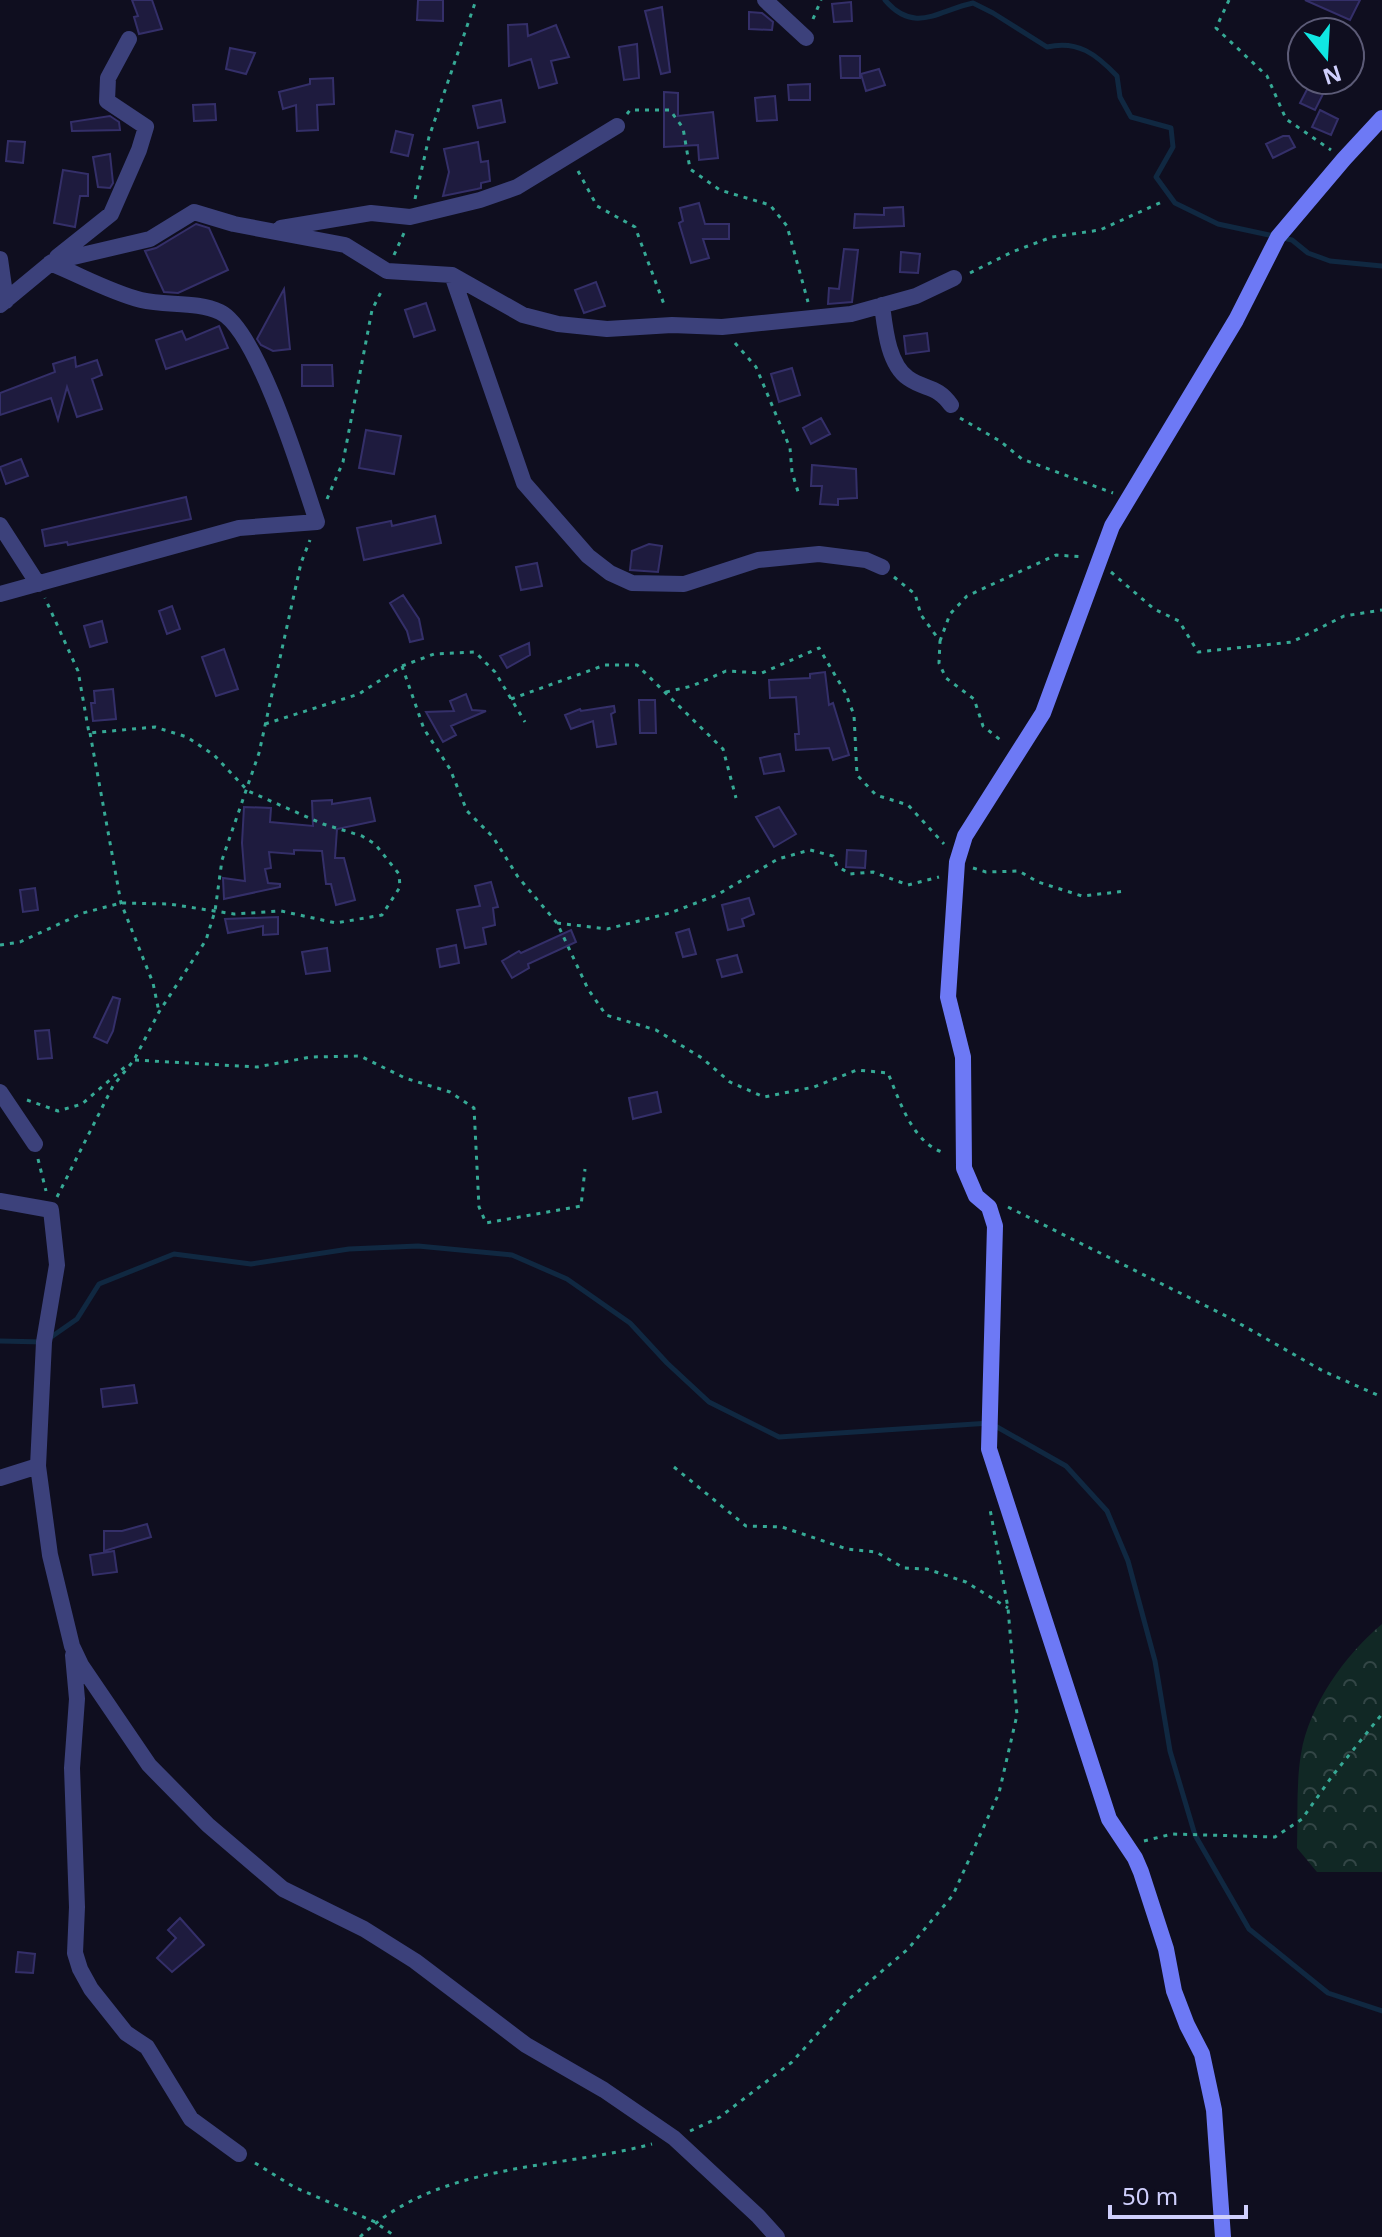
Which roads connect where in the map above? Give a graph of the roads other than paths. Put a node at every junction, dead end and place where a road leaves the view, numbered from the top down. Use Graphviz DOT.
graph roads {
  1 [pos="765,0"];
  2 [pos="806,38"];
  3 [pos="129,39"];
  4 [pos="1382,118"];
  5 [pos="617,126"];
  6 [pos="267,230"];
  7 [pos="0,259"];
  8 [pos="51,262"];
  9 [pos="452,275"];
  10 [pos="954,278"];
  11 [pos="3,303"];
  12 [pos="882,305"];
  13 [pos="951,405"];
  14 [pos="0,525"];
  15 [pos="882,567"];
  16 [pos="38,584"];
  17 [pos="0,594"];
  18 [pos="0,1092"];
  19 [pos="35,1144"];
  20 [pos="0,1201"];
  21 [pos="38,1466"];
  22 [pos="0,1478"];
  23 [pos="72,1646"];
  24 [pos="239,2154"];
  25 [pos="777,2237"];
  26 [pos="1223,2237"];
  1 -- 2 [label="street"];
  3 -- 8 [label="street"];
  4 -- 26 [label="street"];
  5 -- 6 [label="street"];
  6 -- 8 [label="street"];
  6 -- 9 [label="street"];
  7 -- 11 [label="street"];
  8 -- 11 [label="street"];
  8 -- 16 [label="street"];
  9 -- 12 [label="street"];
  9 -- 15 [label="street"];
  10 -- 12 [label="street"];
  12 -- 13 [label="street"];
  14 -- 16 [label="street"];
  16 -- 17 [label="street"];
  18 -- 19 [label="street"];
  20 -- 21 [label="street"];
  21 -- 22 [label="street"];
  21 -- 23 [label="street"];
  23 -- 24 [label="street"];
  23 -- 25 [label="street"];
}
